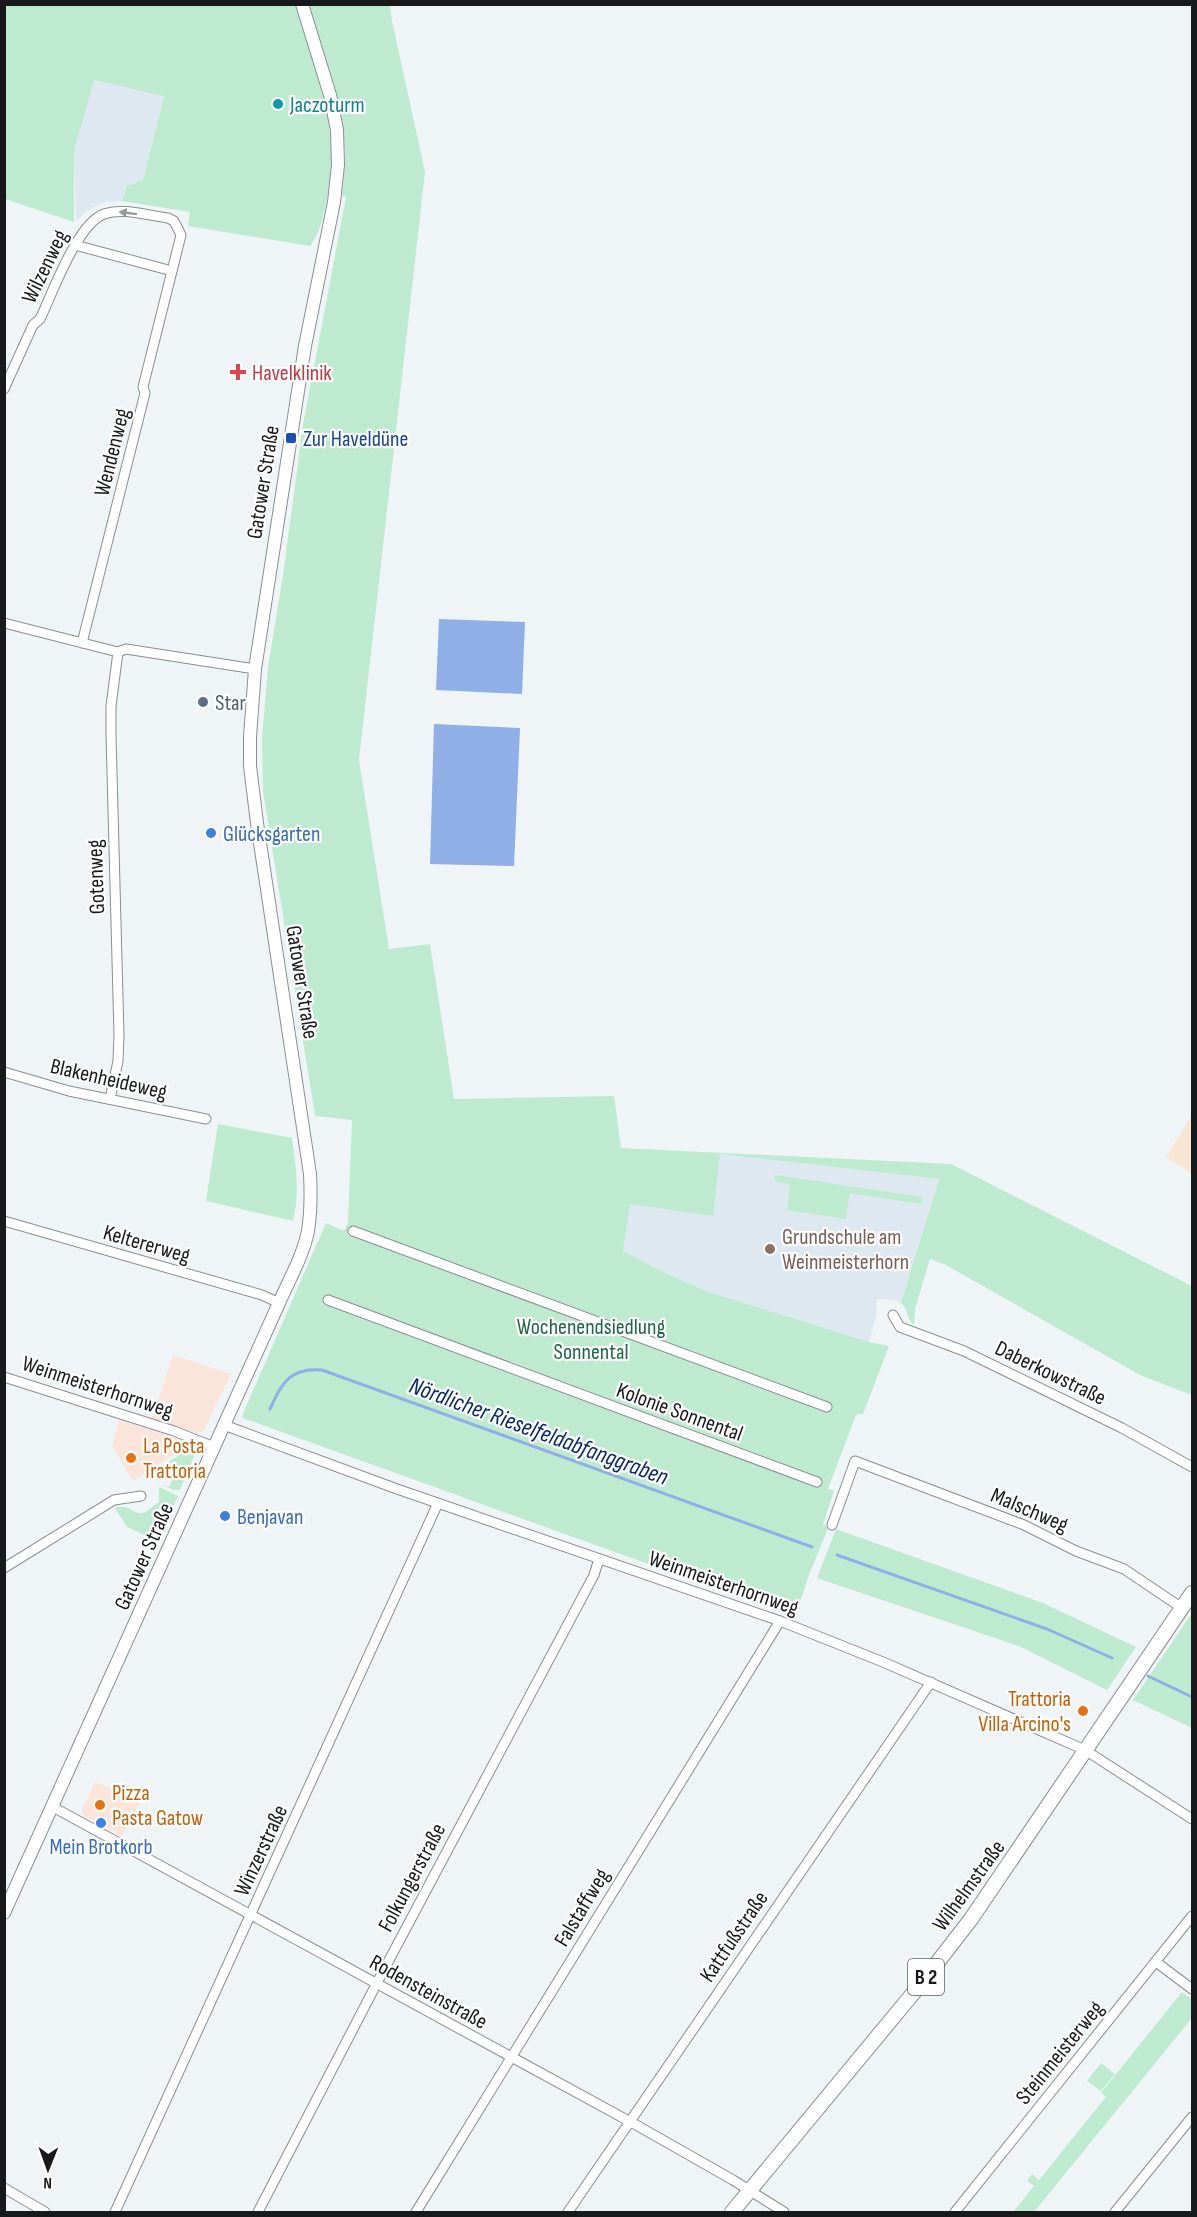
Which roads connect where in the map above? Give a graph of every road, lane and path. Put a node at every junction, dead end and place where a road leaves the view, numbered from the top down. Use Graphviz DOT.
graph roads {
  1 [pos="302,4"];
  2 [pos="75,245"];
  3 [pos="172,271"];
  4 [pos="4,389"];
  5 [pos="4,623"];
  6 [pos="82,644"];
  7 [pos="118,652"];
  8 [pos="255,669"];
  9 [pos="4,1072"];
  10 [pos="110,1100"];
  11 [pos="206,1119"];
  12 [pos="4,1221"];
  13 [pos="352,1231"];
  14 [pos="328,1300"];
  15 [pos="279,1303"];
  16 [pos="893,1315"];
  17 [pos="4,1377"];
  18 [pos="827,1407"];
  19 [pos="224,1425"];
  20 [pos="214,1446"];
  21 [pos="1192,1467"];
  22 [pos="817,1482"];
  23 [pos="141,1496"];
  24 [pos="438,1503"];
  25 [pos="832,1525"];
  26 [pos="599,1559"];
  27 [pos="4,1568"];
  28 [pos="1192,1593"];
  29 [pos="1182,1608"];
  30 [pos="780,1621"];
  31 [pos="932,1682"];
  32 [pos="1085,1750"];
  33 [pos="53,1807"];
  34 [pos="1192,1819"];
  35 [pos="4,1913"];
  36 [pos="251,1916"];
  37 [pos="1192,1916"];
  38 [pos="1156,1962"];
  39 [pos="376,1984"];
  40 [pos="1192,1989"];
  41 [pos="512,2058"];
  42 [pos="1192,2117"];
  43 [pos="630,2122"];
  44 [pos="4,2188"];
  45 [pos="750,2190"];
  46 [pos="45,2212"];
  47 [pos="115,2212"];
  48 [pos="258,2212"];
  49 [pos="416,2212"];
  50 [pos="568,2212"];
  51 [pos="732,2212"];
  52 [pos="784,2212"];
  53 [pos="955,2212"];
  54 [pos="1115,2212"];
  1 -- 8 [label="main road, Gatower Straße"];
  2 -- 3 [label="street"];
  3 -- 2 [label="street, Wilzenweg, one-way"];
  2 -- 4 [label="street, Wilzenweg"];
  3 -- 6 [label="street, Wendenweg"];
  5 -- 6 [label="street"];
  6 -- 7 [label="street"];
  7 -- 8 [label="street"];
  7 -- 10 [label="street, Gotenweg"];
  8 -- 15 [label="main road, Gatower Straße"];
  9 -- 10 [label="street, Blakenheideweg"];
  10 -- 11 [label="street, Blakenheideweg"];
  12 -- 15 [label="street, Keltererweg"];
  13 -- 18 [label="street"];
  14 -- 22 [label="street, Kolonie Sonnental"];
  15 -- 19 [label="main road, Gatower Straße"];
  16 -- 21 [label="street, Daberkowstraße"];
  17 -- 20 [label="street, Weinmeisterhornweg"];
  19 -- 20 [label="main road, Gatower Straße"];
  19 -- 24 [label="street, Weinmeisterhornweg"];
  20 -- 33 [label="main road, Gatower Straße"];
  23 -- 27 [label="street"];
  24 -- 26 [label="street, Weinmeisterhornweg"];
  24 -- 36 [label="street, Winzerstraße"];
  25 -- 29 [label="street, Malschweg"];
  26 -- 30 [label="street, Weinmeisterhornweg"];
  26 -- 39 [label="street, Folkungerstraße"];
  28 -- 29 [label="main road, Wilhelmstraße / B 2"];
  29 -- 32 [label="main road, Wilhelmstraße / B 2"];
  30 -- 31 [label="street, Weinmeisterhornweg"];
  30 -- 41 [label="street, Falstaffweg"];
  31 -- 32 [label="street, Weinmeisterhornweg"];
  31 -- 43 [label="street, Kattfußstraße"];
  32 -- 34 [label="street, Weinmeisterhornweg"];
  32 -- 45 [label="main road, Wilhelmstraße / B 2"];
  33 -- 35 [label="main road, Gatower Straße"];
  33 -- 36 [label="street, Rodensteinstraße"];
  36 -- 39 [label="street, Rodensteinstraße"];
  36 -- 47 [label="street, Winzerstraße"];
  37 -- 38 [label="street, Steinmeisterweg"];
  38 -- 40 [label="street"];
  38 -- 53 [label="street, Steinmeisterweg"];
  39 -- 41 [label="street, Rodensteinstraße"];
  39 -- 48 [label="street, Folkungerstraße"];
  41 -- 43 [label="street, Rodensteinstraße"];
  41 -- 49 [label="street, Falstaffweg"];
  42 -- 54 [label="street"];
  43 -- 45 [label="street, Rodensteinstraße"];
  43 -- 50 [label="street, Kattfußstraße"];
  44 -- 46 [label="street"];
  45 -- 51 [label="main road, Wilhelmstraße / B 2"];
  45 -- 52 [label="street, Rodensteinstraße"];
}
